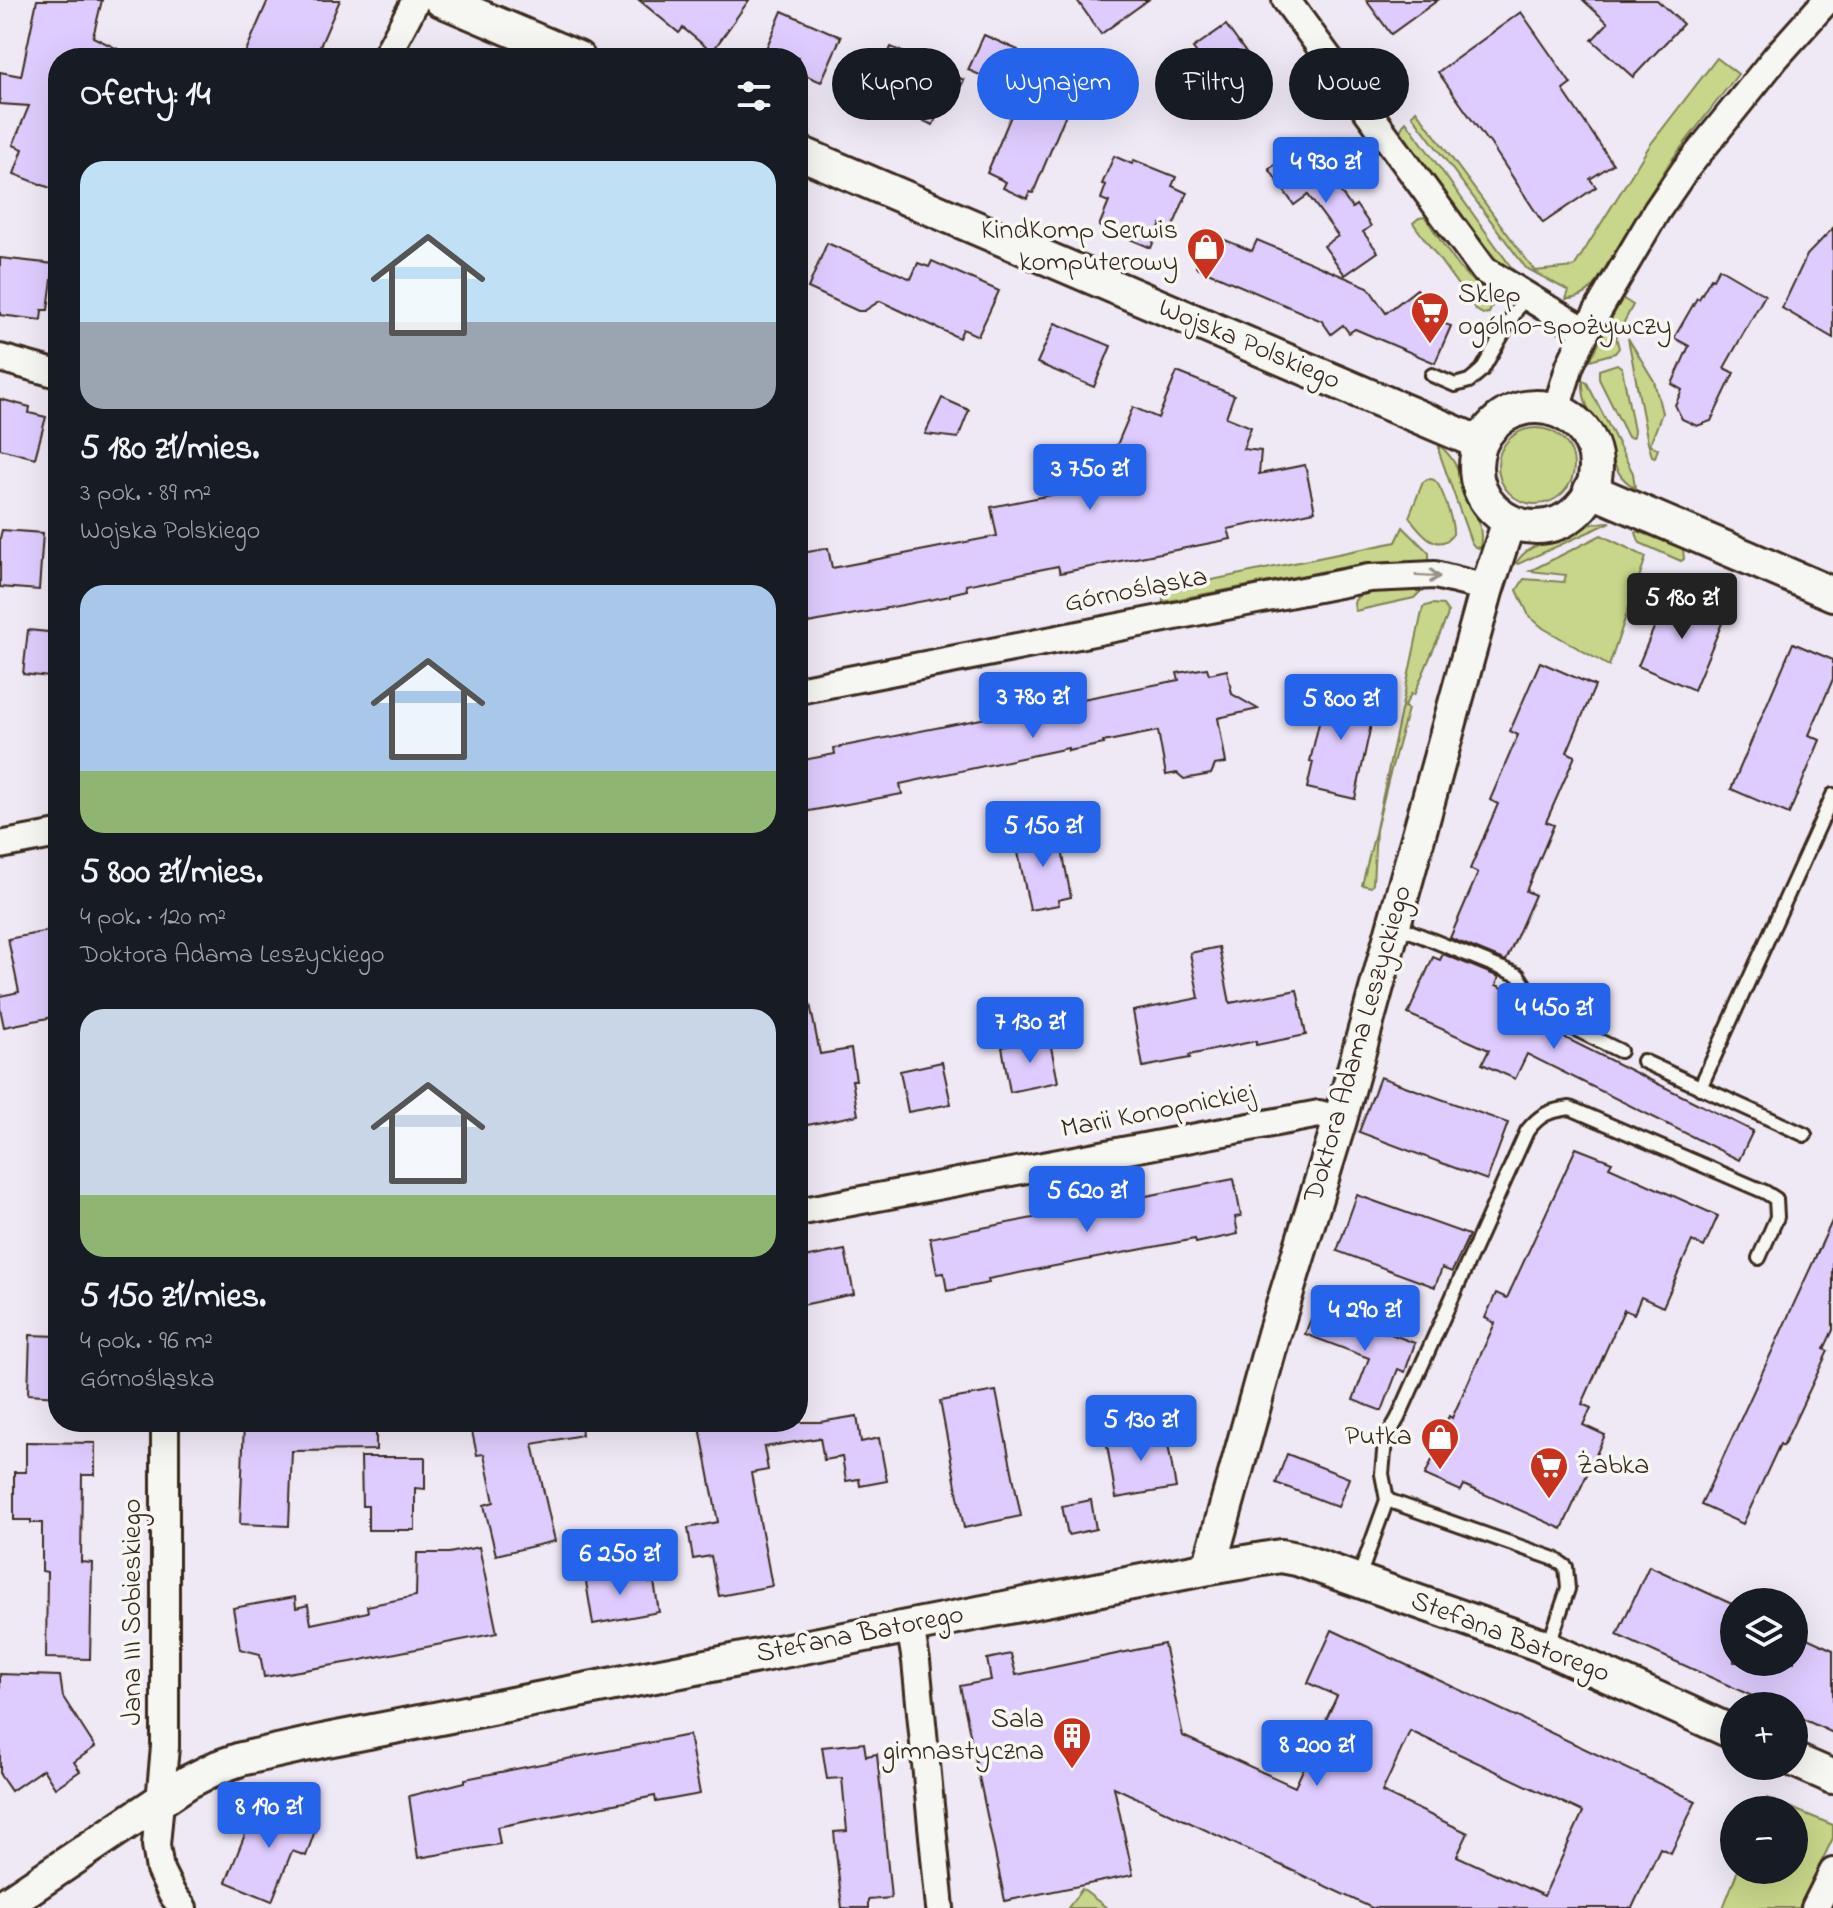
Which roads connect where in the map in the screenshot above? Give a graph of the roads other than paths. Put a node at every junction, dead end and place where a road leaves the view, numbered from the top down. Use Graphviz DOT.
graph roads {
  1 [pos="416,0"];
  2 [pos="441,0"];
  3 [pos="1286,0"];
  4 [pos="1827,0"];
  5 [pos="390,48"];
  6 [pos="554,48"];
  7 [pos="808,156"];
  8 [pos="1525,295"];
  9 [pos="1586,331"];
  10 [pos="0,358"];
  11 [pos="48,371"];
  12 [pos="1432,375"];
  13 [pos="1556,410"];
  14 [pos="1480,443"];
  15 [pos="1590,490"];
  16 [pos="1509,521"];
  17 [pos="1487,588"];
  18 [pos="1833,594"];
  19 [pos="808,688"];
  20 [pos="1833,795"];
  21 [pos="48,836"];
  22 [pos="0,845"];
  23 [pos="1394,925"];
  24 [pos="1620,1051"];
  25 [pos="1643,1061"];
  26 [pos="1700,1088"];
  27 [pos="1340,1120"];
  28 [pos="1805,1135"];
  29 [pos="808,1210"];
  30 [pos="1759,1258"];
  31 [pos="165,1432"];
  32 [pos="1387,1500"];
  33 [pos="1209,1568"];
  34 [pos="1358,1580"];
  35 [pos="910,1626"];
  36 [pos="1548,1649"];
  37 [pos="1720,1727"];
  38 [pos="1808,1766"];
  39 [pos="1833,1777"];
  40 [pos="160,1801"];
  41 [pos="1833,1872"];
  42 [pos="0,1908"];
  43 [pos="183,1908"];
  44 [pos="940,1908"];
  45 [pos="1815,1908"];
  1 -- 5 [label="street"];
  2 -- 6 [label="street"];
  3 -- 8 [label="street"];
  4 -- 9 [label="street"];
  7 -- 14 [label="street, Wojska Polskiego"];
  8 -- 9 [label="street"];
  8 -- 12 [label="lane"];
  9 -- 13 [label="street"];
  10 -- 11 [label="street"];
  13 -- 14 [label="street"];
  13 -- 15 [label="street"];
  14 -- 16 [label="street"];
  15 -- 16 [label="street"];
  15 -- 18 [label="street"];
  16 -- 17 [label="street, Doktora Adama Leszyckiego"];
  19 -- 17 [label="street, Górnośląska, one-way"];
  17 -- 23 [label="street, Doktora Adama Leszyckiego"];
  20 -- 26 [label="lane"];
  21 -- 22 [label="street"];
  23 -- 24 [label="lane"];
  23 -- 27 [label="street, Doktora Adama Leszyckiego"];
  25 -- 26 [label="lane"];
  26 -- 28 [label="lane"];
  27 -- 29 [label="street, Marii Konopnickiej"];
  27 -- 33 [label="street, Doktora Adama Leszyckiego"];
  30 -- 32 [label="lane"];
  31 -- 40 [label="street, Jana III Sobieskiego"];
  32 -- 34 [label="lane"];
  32 -- 36 [label="lane"];
  33 -- 34 [label="street, Stefana Batorego"];
  33 -- 35 [label="street, Stefana Batorego"];
  34 -- 36 [label="street, Stefana Batorego"];
  35 -- 40 [label="street, Stefana Batorego"];
  35 -- 44 [label="street"];
  36 -- 37 [label="street, Stefana Batorego"];
  38 -- 39 [label="street"];
  40 -- 42 [label="street, Stefana Batorego"];
  40 -- 43 [label="street, Jana III Sobieskiego"];
  41 -- 45 [label="street"];
}
